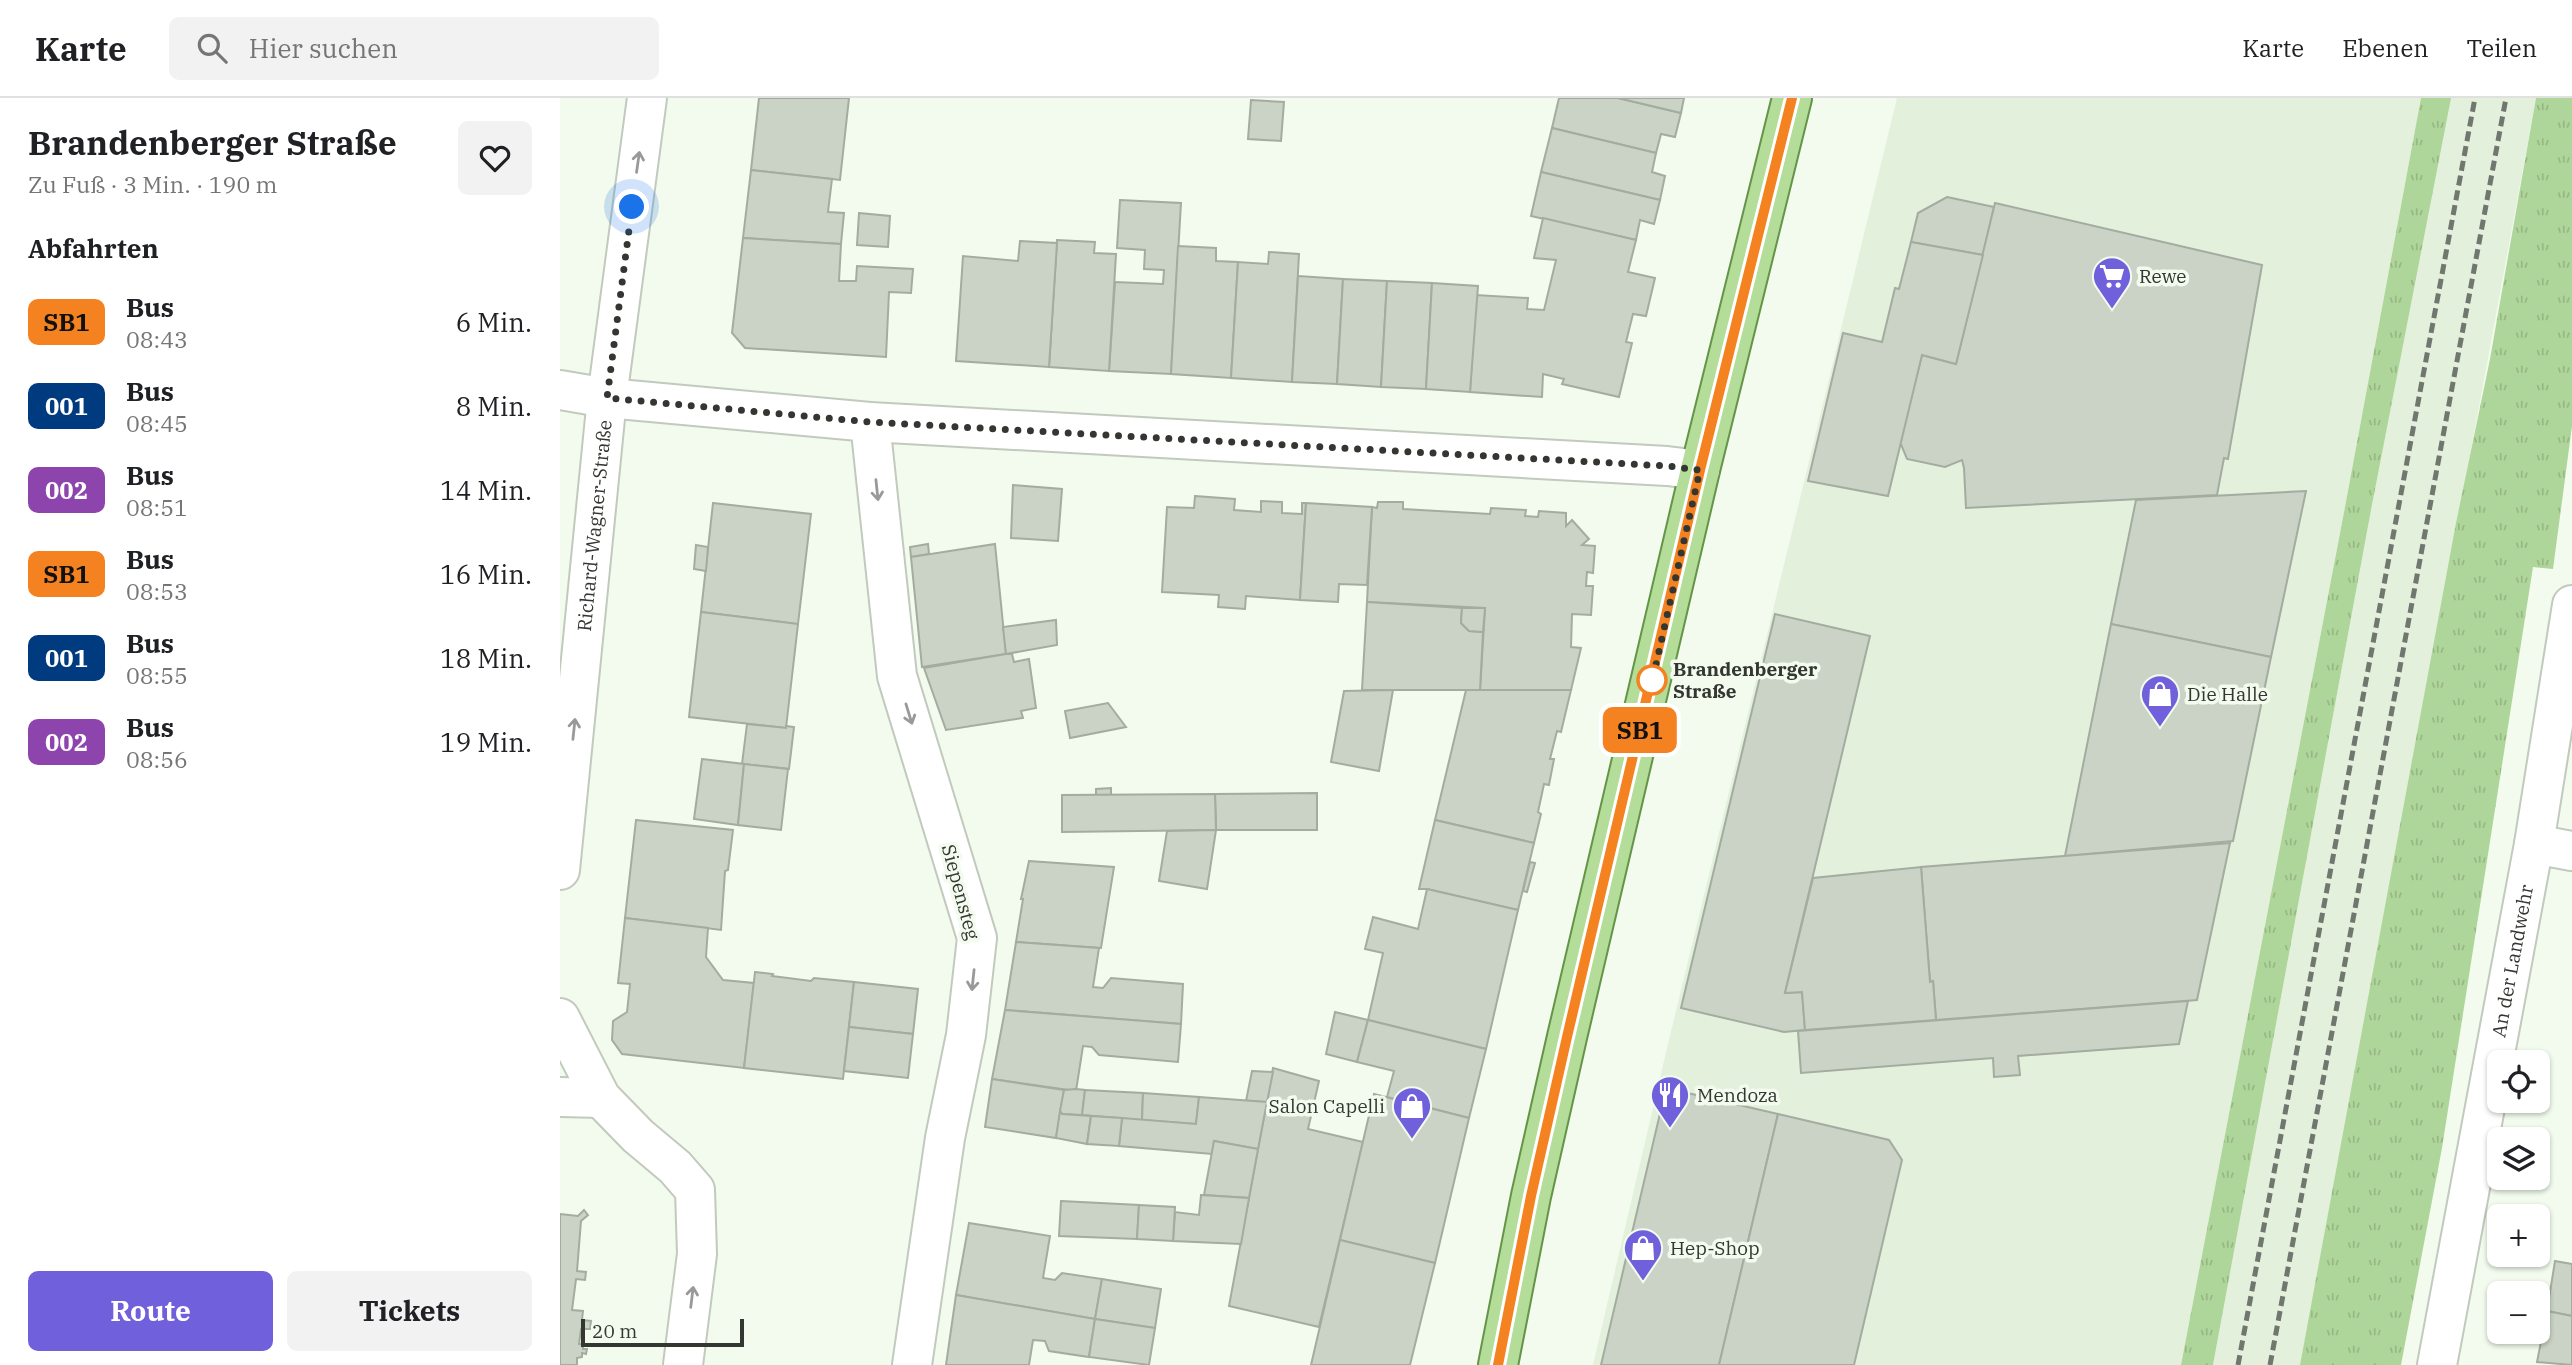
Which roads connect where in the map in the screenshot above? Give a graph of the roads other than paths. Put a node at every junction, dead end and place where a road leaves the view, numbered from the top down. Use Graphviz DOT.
graph roads {
  1 [pos="647,98"];
  2 [pos="1792,98"];
  3 [pos="560,390"];
  4 [pos="607,398"];
  5 [pos="870,422"];
  6 [pos="1700,470"];
  7 [pos="2572,605"];
  8 [pos="2534,844"];
  9 [pos="2572,851"];
  10 [pos="560,870"];
  11 [pos="560,1018"];
  12 [pos="560,1097"];
  13 [pos="601,1098"];
  14 [pos="683,1365"];
  15 [pos="912,1365"];
  16 [pos="1498,1365"];
  17 [pos="2437,1365"];
  4 -- 1 [label="street, Richard-Wagner-Straße, one-way"];
  2 -- 6 [label="main road"];
  3 -- 4 [label="street"];
  4 -- 5 [label="street"];
  10 -- 4 [label="street, Richard-Wagner-Straße, one-way"];
  5 -- 6 [label="street"];
  5 -- 15 [label="street, Siepensteg, one-way"];
  6 -- 16 [label="main road"];
  7 -- 8 [label="street, An der Landwehr"];
  8 -- 9 [label="street"];
  8 -- 17 [label="street, An der Landwehr"];
  11 -- 13 [label="street"];
  12 -- 13 [label="street"];
  14 -- 13 [label="street, one-way"];
}
